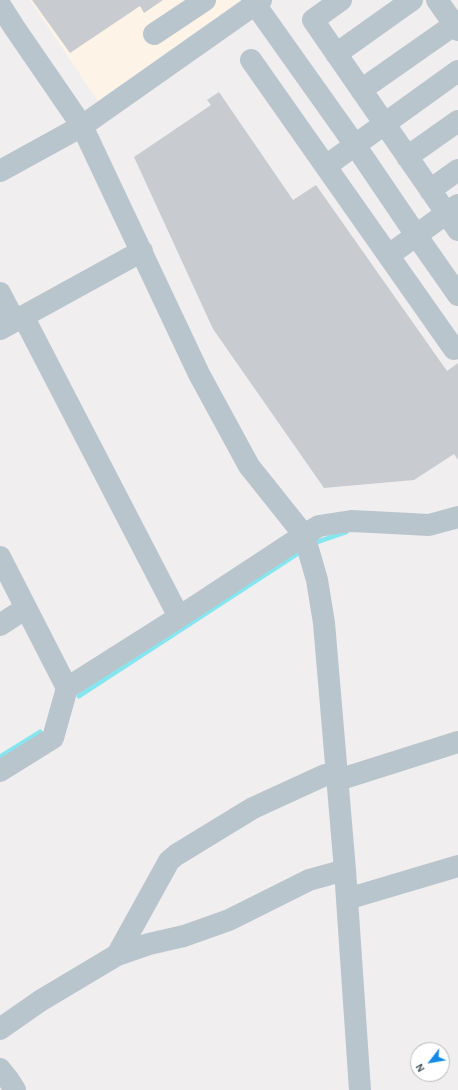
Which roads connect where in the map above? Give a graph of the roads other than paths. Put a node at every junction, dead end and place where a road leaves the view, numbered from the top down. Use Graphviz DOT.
graph roads {
  1 [pos="205,0"];
  2 [pos="341,0"];
  3 [pos="437,0"];
  4 [pos="256,1"];
  5 [pos="400,3"];
  6 [pos="0,5"];
  7 [pos="457,26"];
  8 [pos="7,31"];
  9 [pos="154,34"];
  10 [pos="336,54"];
  11 [pos="251,60"];
  12 [pos="458,71"];
  13 [pos="361,90"];
  14 [pos="458,121"];
  15 [pos="384,123"];
  16 [pos="82,126"];
  17 [pos="355,145"];
  18 [pos="407,157"];
  19 [pos="326,166"];
  20 [pos="458,170"];
  21 [pos="0,171"];
  22 [pos="430,190"];
  23 [pos="454,216"];
  24 [pos="416,235"];
  25 [pos="142,251"];
  26 [pos="389,255"];
  27 [pos="0,293"];
  28 [pos="458,295"];
  29 [pos="12,322"];
  30 [pos="458,346"];
  31 [pos="458,517"];
  32 [pos="304,535"];
  33 [pos="0,556"];
  34 [pos="26,608"];
  35 [pos="179,617"];
  36 [pos="0,625"];
  37 [pos="67,688"];
  38 [pos="458,742"];
  39 [pos="0,771"];
  40 [pos="338,776"];
  41 [pos="458,866"];
  42 [pos="345,870"];
  43 [pos="346,899"];
  44 [pos="117,955"];
  45 [pos="0,1029"];
  46 [pos="0,1069"];
  47 [pos="15,1090"];
  48 [pos="360,1090"];
  1 -- 9 [label="street"];
  2 -- 10 [label="street"];
  3 -- 7 [label="street"];
  4 -- 16 [label="street"];
  4 -- 17 [label="street"];
  5 -- 10 [label="street"];
  6 -- 8 [label="street"];
  7 -- 13 [label="street"];
  8 -- 16 [label="street"];
  10 -- 13 [label="street"];
  11 -- 19 [label="street"];
  12 -- 15 [label="street"];
  13 -- 15 [label="street"];
  14 -- 18 [label="street"];
  15 -- 17 [label="street"];
  15 -- 18 [label="street"];
  16 -- 21 [label="street"];
  16 -- 25 [label="street"];
  17 -- 19 [label="street"];
  17 -- 24 [label="street"];
  18 -- 22 [label="street"];
  19 -- 26 [label="street"];
  20 -- 22 [label="street"];
  22 -- 23 [label="street"];
  23 -- 24 [label="street"];
  24 -- 26 [label="street"];
  24 -- 28 [label="street"];
  25 -- 29 [label="street"];
  25 -- 32 [label="street"];
  26 -- 30 [label="street"];
  27 -- 29 [label="street"];
  29 -- 35 [label="street"];
  31 -- 32 [label="street"];
  32 -- 35 [label="street"];
  32 -- 40 [label="street"];
  33 -- 34 [label="street"];
  34 -- 36 [label="street"];
  34 -- 37 [label="street"];
  35 -- 37 [label="street"];
  37 -- 39 [label="street"];
  38 -- 40 [label="street"];
  40 -- 42 [label="street"];
  40 -- 44 [label="street"];
  41 -- 43 [label="street"];
  42 -- 43 [label="street"];
  42 -- 44 [label="street"];
  43 -- 48 [label="street"];
  44 -- 45 [label="street"];
  46 -- 47 [label="street"];
}
